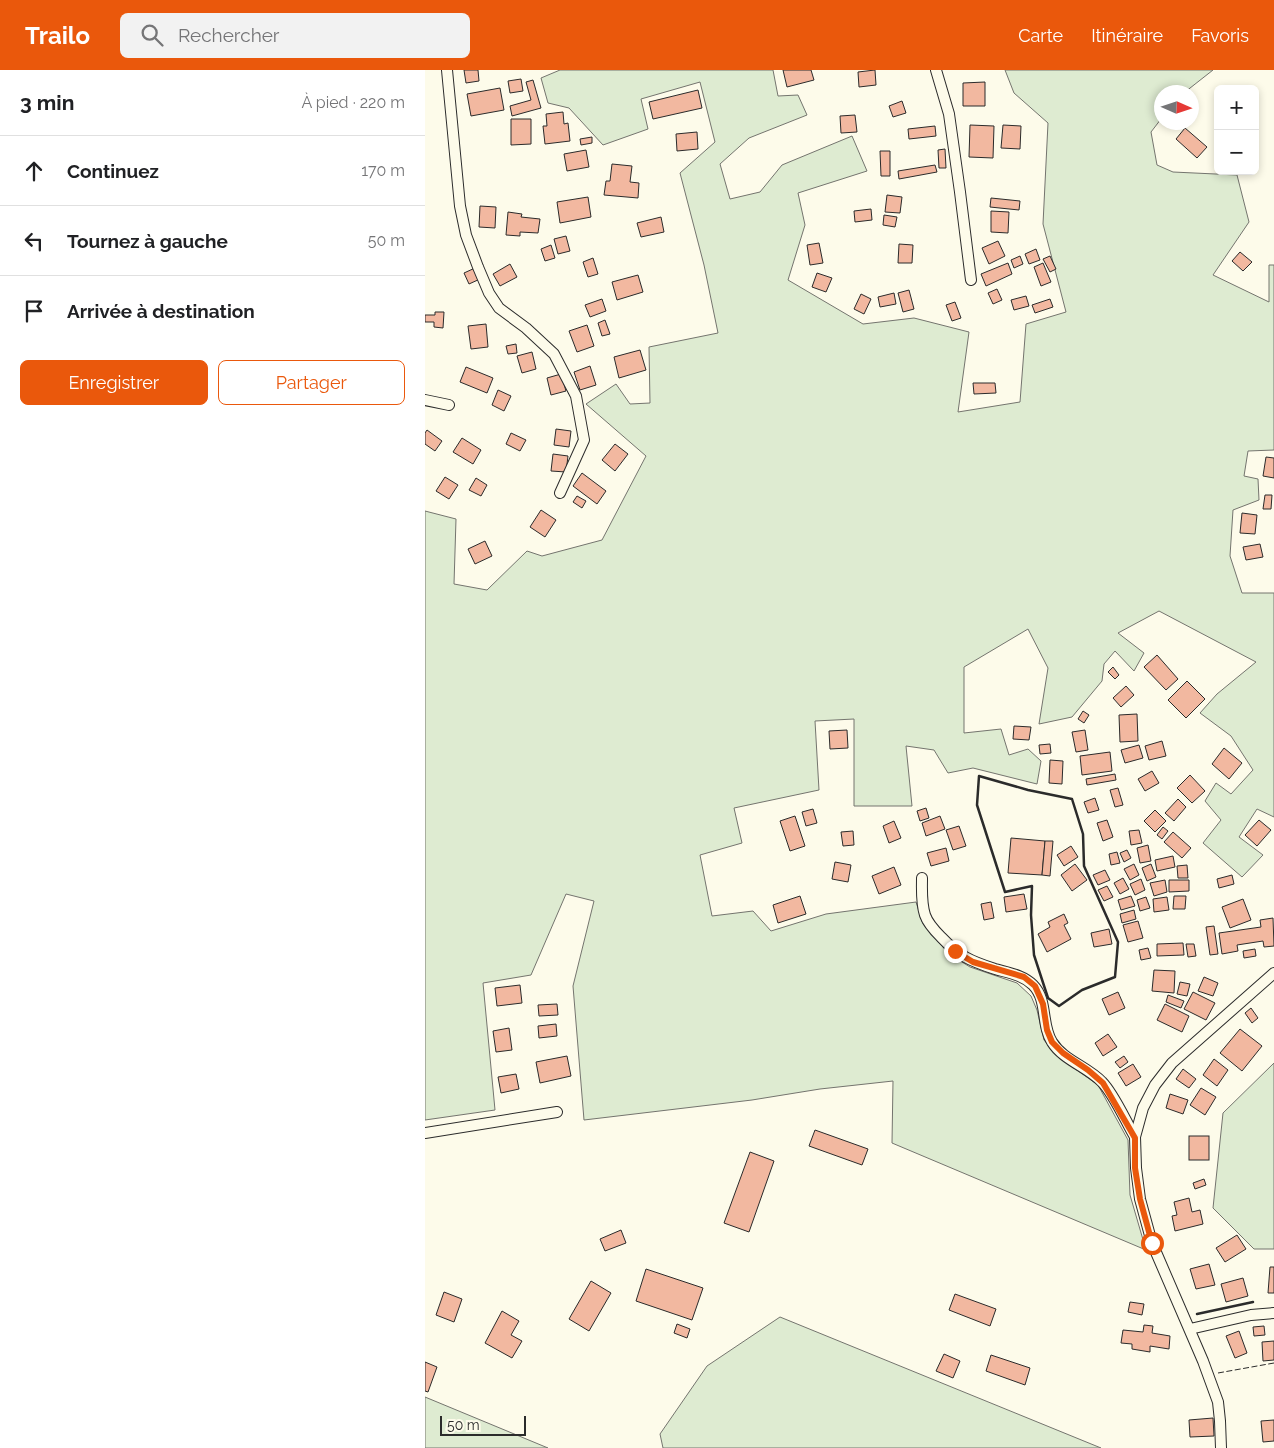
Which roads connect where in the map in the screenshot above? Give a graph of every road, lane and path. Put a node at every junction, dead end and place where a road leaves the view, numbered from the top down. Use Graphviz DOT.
graph roads {
  1 [pos="447,70"];
  2 [pos="936,70"];
  3 [pos="971,280"];
  4 [pos="425,400"];
  5 [pos="449,405"];
  6 [pos="560,493"];
  7 [pos="922,878"];
  8 [pos="1274,973"];
  9 [pos="557,1112"];
  10 [pos="425,1133"];
  11 [pos="1135,1138"];
  12 [pos="1274,1313"];
  13 [pos="1190,1329"];
  14 [pos="1221,1448"];
  1 -- 6 [label="street"];
  2 -- 3 [label="street"];
  4 -- 5 [label="street"];
  7 -- 11 [label="street"];
  8 -- 11 [label="street"];
  9 -- 10 [label="street"];
  11 -- 13 [label="street"];
  12 -- 13 [label="street"];
  13 -- 14 [label="street"];
}
